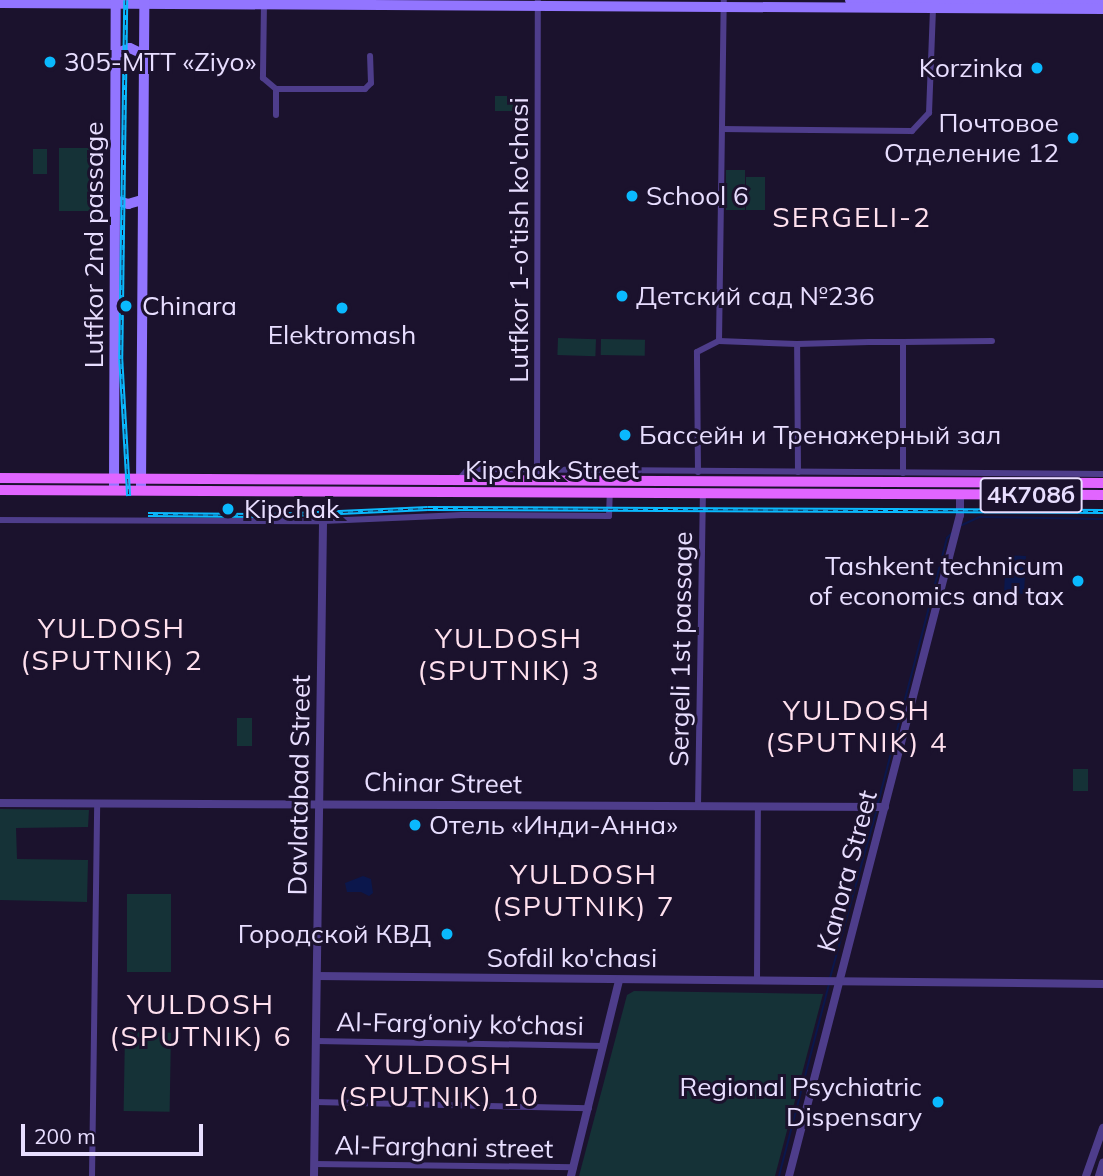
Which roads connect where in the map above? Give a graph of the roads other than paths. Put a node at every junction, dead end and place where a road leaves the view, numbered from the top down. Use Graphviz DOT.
graph roads {
  1 [pos="850,0"];
  2 [pos="1103,1"];
  3 [pos="116,2"];
  4 [pos="144,2"];
  5 [pos="264,2"];
  6 [pos="0,3"];
  7 [pos="538,3"];
  8 [pos="729,4"];
  9 [pos="933,8"];
  10 [pos="1103,9"];
  11 [pos="115,54"];
  12 [pos="143,54"];
  13 [pos="370,56"];
  14 [pos="276,89"];
  15 [pos="276,115"];
  16 [pos="722,129"];
  17 [pos="115,200"];
  18 [pos="142,201"];
  19 [pos="719,341"];
  20 [pos="992,341"];
  21 [pos="903,342"];
  22 [pos="797,344"];
  23 [pos="698,472"];
  24 [pos="798,472"];
  25 [pos="903,473"];
  26 [pos="1103,474"];
  27 [pos="537,475"];
  28 [pos="0,478"];
  29 [pos="986,482"];
  30 [pos="1103,483"];
  31 [pos="114,484"];
  32 [pos="141,484"];
  33 [pos="458,486"];
  34 [pos="633,487"];
  35 [pos="0,490"];
  36 [pos="610,493"];
  37 [pos="703,493"];
  38 [pos="960,494"];
  39 [pos="986,495"];
  40 [pos="1103,495"];
  41 [pos="0,520"];
  42 [pos="323,521"];
  43 [pos="320,802"];
  44 [pos="0,803"];
  45 [pos="97,803"];
  46 [pos="698,806"];
  47 [pos="758,807"];
  48 [pos="880,807"];
  49 [pos="317,976"];
  50 [pos="619,980"];
  51 [pos="757,980"];
  52 [pos="833,980"];
  53 [pos="1103,984"];
  54 [pos="316,1041"];
  55 [pos="603,1046"];
  56 [pos="315,1102"];
  57 [pos="589,1108"];
  58 [pos="1103,1128"];
  59 [pos="1103,1163"];
  60 [pos="314,1164"];
  61 [pos="573,1172"];
  62 [pos="92,1176"];
  63 [pos="314,1176"];
  64 [pos="789,1176"];
  65 [pos="1086,1176"];
  66 [pos="1099,1176"];
  1 -- 2 [label="main road"];
  3 -- 4 [label="main road"];
  3 -- 6 [label="main road"];
  3 -- 11 [label="main road, Lutfkor 2nd passage"];
  4 -- 5 [label="main road"];
  4 -- 12 [label="main road, Lutfkor 2nd passage"];
  5 -- 7 [label="main road"];
  5 -- 14 [label="street"];
  7 -- 8 [label="main road"];
  7 -- 27 [label="street, Lutfkor 1-o'tish ko'chasi"];
  8 -- 9 [label="main road"];
  8 -- 16 [label="street"];
  9 -- 10 [label="main road"];
  9 -- 16 [label="street"];
  11 -- 12 [label="main road"];
  11 -- 17 [label="main road, Lutfkor 2nd passage"];
  12 -- 18 [label="main road, Lutfkor 2nd passage"];
  13 -- 14 [label="street"];
  14 -- 15 [label="street"];
  16 -- 19 [label="street"];
  17 -- 18 [label="main road"];
  17 -- 31 [label="main road, Lutfkor 2nd passage"];
  18 -- 32 [label="main road, Lutfkor 2nd passage"];
  19 -- 22 [label="street"];
  19 -- 23 [label="street"];
  20 -- 21 [label="street"];
  21 -- 22 [label="street"];
  21 -- 25 [label="street"];
  22 -- 24 [label="street"];
  23 -- 24 [label="street, Kipchak Street"];
  23 -- 27 [label="street, Kipchak Street"];
  24 -- 25 [label="street, Kipchak Street"];
  25 -- 26 [label="street, Kipchak Street"];
  27 -- 33 [label="main road, Kipchak Street"];
  27 -- 34 [label="main road, Kipchak Street"];
  28 -- 31 [label="main road, Kipchak Street"];
  29 -- 30 [label="main road, Kipchak Street"];
  29 -- 34 [label="main road, Kipchak Street"];
  29 -- 39 [label="main road"];
  31 -- 32 [label="main road, Kipchak Street"];
  31 -- 35 [label="main road, Kipchak Street"];
  32 -- 33 [label="main road, Kipchak Street"];
  33 -- 36 [label="main road, Kipchak Street"];
  34 -- 36 [label="main road, Kipchak Street"];
  34 -- 37 [label="main road, Kipchak Street"];
  36 -- 42 [label="street"];
  37 -- 38 [label="main road, Kipchak Street"];
  37 -- 46 [label="street, Sergeli 1st passage"];
  38 -- 39 [label="main road, Kipchak Street / 4К708б"];
  38 -- 48 [label="street, Kanora Street"];
  39 -- 40 [label="main road, Kipchak Street / 4К708б"];
  41 -- 42 [label="street"];
  42 -- 43 [label="street, Davlatabad Street"];
  43 -- 45 [label="street, Chinar Street"];
  43 -- 46 [label="street, Chinar Street"];
  43 -- 49 [label="street, Davlatabad Street"];
  44 -- 45 [label="street, Chinar Street"];
  45 -- 62 [label="street"];
  46 -- 47 [label="street, Chinar Street"];
  47 -- 48 [label="street, Chinar Street"];
  47 -- 51 [label="street"];
  48 -- 52 [label="street, Kanora Street"];
  49 -- 50 [label="street, Sofdil ko'chasi"];
  49 -- 54 [label="street, Davlatabad Street"];
  50 -- 51 [label="street, Sofdil ko'chasi"];
  50 -- 55 [label="street"];
  51 -- 52 [label="street, Sofdil ko'chasi"];
  52 -- 53 [label="street, Sofdil ko'chasi"];
  52 -- 64 [label="street, Kanora Street"];
  54 -- 55 [label="street, Al-Farg‘oniy ko‘chasi"];
  54 -- 56 [label="street, Davlatabad Street"];
  55 -- 57 [label="street"];
  56 -- 57 [label="street, Al-Farghani street"];
  56 -- 60 [label="street, Davlatabad Street"];
  57 -- 61 [label="street"];
  58 -- 65 [label="street"];
  59 -- 66 [label="street"];
  60 -- 61 [label="street, Al-Farghani street"];
  60 -- 63 [label="street, Davlatabad Street"];
}
